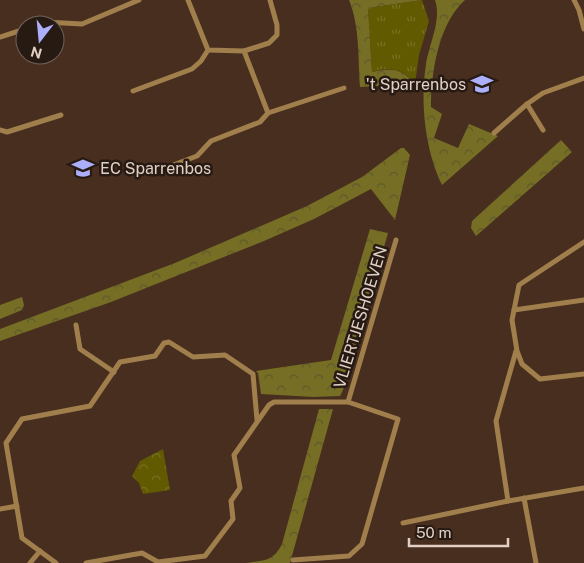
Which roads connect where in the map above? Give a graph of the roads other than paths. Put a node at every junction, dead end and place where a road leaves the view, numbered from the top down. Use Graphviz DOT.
graph roads {
  1 [pos="139,0"];
  2 [pos="188,0"];
  3 [pos="270,0"];
  4 [pos="574,0"];
  5 [pos="65,23"];
  6 [pos="584,29"];
  7 [pos="15,32"];
  8 [pos="0,37"];
  9 [pos="208,50"];
  10 [pos="244,51"];
  11 [pos="584,78"];
  12 [pos="344,88"];
  13 [pos="133,91"];
  14 [pos="527,104"];
  15 [pos="268,113"];
  16 [pos="61,115"];
  17 [pos="0,130"];
  18 [pos="543,130"];
  19 [pos="494,133"];
  20 [pos="160,170"];
  21 [pos="396,240"];
  22 [pos="584,242"];
  23 [pos="584,300"];
  24 [pos="514,310"];
  25 [pos="76,325"];
  26 [pos="516,351"];
  27 [pos="114,372"];
  28 [pos="584,374"];
  29 [pos="348,402"];
  30 [pos="257,421"];
  31 [pos="3,443"];
  32 [pos="584,488"];
  33 [pos="524,498"];
  34 [pos="508,501"];
  35 [pos="17,506"];
  36 [pos="0,510"];
  37 [pos="403,523"];
  38 [pos="40,551"];
  39 [pos="205,556"];
  40 [pos="293,560"];
  41 [pos="30,563"];
  42 [pos="56,563"];
  43 [pos="86,563"];
  44 [pos="206,563"];
  45 [pos="536,563"];
  1 -- 5 [label="street"];
  2 -- 9 [label="street"];
  3 -- 10 [label="street"];
  4 -- 6 [label="street"];
  7 -- 8 [label="street"];
  9 -- 10 [label="street"];
  9 -- 13 [label="street"];
  10 -- 15 [label="street"];
  11 -- 14 [label="street"];
  12 -- 15 [label="street"];
  14 -- 18 [label="street"];
  14 -- 19 [label="street"];
  15 -- 20 [label="street"];
  16 -- 17 [label="street"];
  21 -- 29 [label="street, VLIERTJESHOEVEN"];
  22 -- 24 [label="street"];
  23 -- 24 [label="street"];
  24 -- 26 [label="street"];
  25 -- 27 [label="street"];
  26 -- 28 [label="street"];
  26 -- 34 [label="street"];
  27 -- 30 [label="street"];
  27 -- 31 [label="street"];
  29 -- 30 [label="street, VLIERTJESHOEVEN"];
  29 -- 40 [label="street, VLIERTJESHOEVEN"];
  30 -- 39 [label="street, VLIERTJESHOEVEN"];
  31 -- 35 [label="street"];
  32 -- 33 [label="street"];
  33 -- 34 [label="street"];
  33 -- 45 [label="street"];
  34 -- 37 [label="street"];
  35 -- 36 [label="street"];
  35 -- 38 [label="street"];
  38 -- 41 [label="street"];
  38 -- 42 [label="street"];
  39 -- 43 [label="street"];
  39 -- 44 [label="street"];
}
